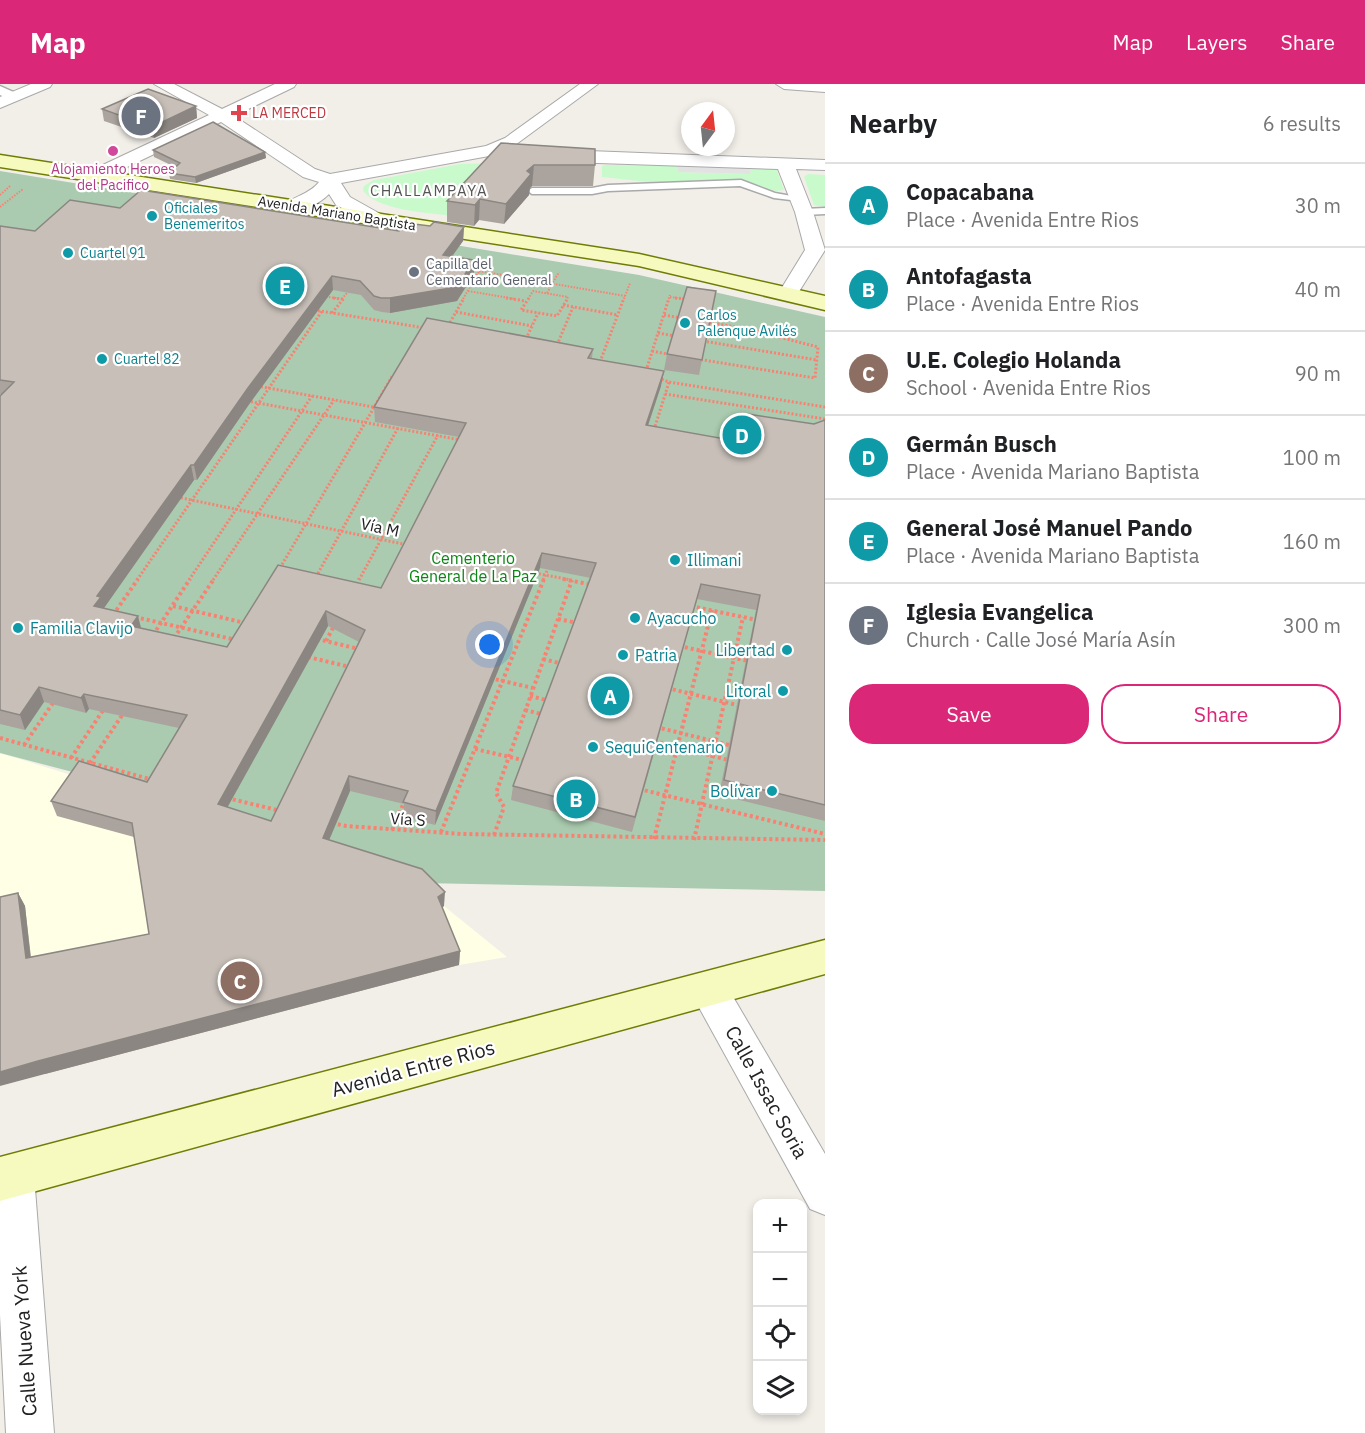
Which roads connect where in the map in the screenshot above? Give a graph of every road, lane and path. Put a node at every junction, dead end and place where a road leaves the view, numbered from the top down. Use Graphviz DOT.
graph roads {
  1 [pos="44,84"];
  2 [pos="162,84"];
  3 [pos="288,84"];
  4 [pos="590,84"];
  5 [pos="784,84"];
  6 [pos="825,87"];
  7 [pos="5,97"];
  8 [pos="221,116"];
  9 [pos="489,151"];
  10 [pos="0,161"];
  11 [pos="785,164"];
  12 [pos="825,165"];
  13 [pos="96,175"];
  14 [pos="330,180"];
  15 [pos="24,187"];
  16 [pos="532,191"];
  17 [pos="801,205"];
  18 [pos="293,206"];
  19 [pos="0,207"];
  20 [pos="825,211"];
  21 [pos="377,220"];
  22 [pos="489,253"];
  23 [pos="562,266"];
  24 [pos="479,271"];
  25 [pos="354,282"];
  26 [pos="553,283"];
  27 [pos="468,291"];
  28 [pos="672,291"];
  29 [pos="547,293"];
  30 [pos="788,294"];
  31 [pos="319,296"];
  32 [pos="625,296"];
  33 [pos="342,299"];
  34 [pos="526,301"];
  35 [pos="825,303"];
  36 [pos="563,306"];
  37 [pos="573,307"];
  38 [pos="313,310"];
  39 [pos="322,311"];
  40 [pos="456,312"];
  41 [pos="332,313"];
  42 [pos="538,313"];
  43 [pos="618,315"];
  44 [pos="664,315"];
  45 [pos="307,318"];
  46 [pos="685,319"];
  47 [pos="316,320"];
  48 [pos="706,322"];
  49 [pos="532,326"];
  50 [pos="434,330"];
  51 [pos="444,332"];
  52 [pos="658,333"];
  53 [pos="681,337"];
  54 [pos="692,339"];
  55 [pos="522,347"];
  56 [pos="652,351"];
  57 [pos="554,353"];
  58 [pos="675,355"];
  59 [pos="687,357"];
  60 [pos="817,360"];
  61 [pos="398,367"];
  62 [pos="639,371"];
  63 [pos="645,372"];
  64 [pos="669,382"];
  65 [pos="249,385"];
  66 [pos="269,388"];
  67 [pos="665,394"];
  68 [pos="312,396"];
  69 [pos="238,399"];
  70 [pos="334,399"];
  71 [pos="259,403"];
  72 [pos="374,406"];
  73 [pos="749,406"];
  74 [pos="825,407"];
  75 [pos="384,408"];
  76 [pos="302,411"];
  77 [pos="324,415"];
  78 [pos="825,419"];
  79 [pos="365,422"];
  80 [pos="744,423"];
  81 [pos="398,428"];
  82 [pos="438,435"];
  83 [pos="651,438"];
  84 [pos="222,439"];
  85 [pos="233,441"];
  86 [pos="467,441"];
  87 [pos="729,442"];
  88 [pos="724,452"];
  89 [pos="170,495"];
  90 [pos="192,500"];
  91 [pos="237,509"];
  92 [pos="258,513"];
  93 [pos="306,524"];
  94 [pos="341,531"];
  95 [pos="381,540"];
  96 [pos="412,546"];
  97 [pos="550,564"];
  98 [pos="569,570"];
  99 [pos="527,571"];
  100 [pos="276,573"];
  101 [pos="545,575"];
  102 [pos="566,579"];
  103 [pos="572,580"];
  104 [pos="313,582"];
  105 [pos="595,585"];
  106 [pos="354,590"];
  107 [pos="732,603"];
  108 [pos="688,605"];
  109 [pos="172,606"];
  110 [pos="106,610"];
  111 [pos="193,610"];
  112 [pos="712,610"];
  113 [pos="116,612"];
  114 [pos="729,614"];
  115 [pos="743,617"];
  116 [pos="558,619"];
  117 [pos="337,621"];
  118 [pos="109,622"];
  119 [pos="766,622"];
  120 [pos="161,623"];
  121 [pos="580,624"];
  122 [pos="181,628"];
  123 [pos="316,639"];
  124 [pos="237,640"];
  125 [pos="326,641"];
  126 [pos="148,642"];
  127 [pos="668,643"];
  128 [pos="168,647"];
  129 [pos="360,649"];
  130 [pos="231,650"];
  131 [pos="702,651"];
  132 [pos="305,656"];
  133 [pos="734,658"];
  134 [pos="543,659"];
  135 [pos="757,663"];
  136 [pos="566,665"];
  137 [pos="351,667"];
  138 [pos="482,677"];
  139 [pos="502,681"];
  140 [pos="657,686"];
  141 [pos="533,688"];
  142 [pos="691,694"];
  143 [pos="530,696"];
  144 [pos="57,698"];
  145 [pos="110,700"];
  146 [pos="553,702"];
  147 [pos="725,702"];
  148 [pos="129,705"];
  149 [pos="747,707"];
  150 [pos="525,710"];
  151 [pos="547,715"];
  152 [pos="646,725"];
  153 [pos="681,734"];
  154 [pos="0,738"];
  155 [pos="644,739"];
  156 [pos="716,742"];
  157 [pos="24,745"];
  158 [pos="677,747"];
  159 [pos="738,747"];
  160 [pos="475,748"];
  161 [pos="713,756"];
  162 [pos="509,757"];
  163 [pos="71,758"];
  164 [pos="735,761"];
  165 [pos="531,762"];
  166 [pos="90,763"];
  167 [pos="154,780"];
  168 [pos="632,787"];
  169 [pos="665,795"];
  170 [pos="222,796"];
  171 [pos="406,798"];
  172 [pos="702,804"];
  173 [pos="289,813"];
  174 [pos="323,821"];
  175 [pos="392,830"];
  176 [pos="441,832"];
  177 [pos="825,834"];
  178 [pos="494,835"];
  179 [pos="654,839"];
  180 [pos="694,840"];
  181 [pos="825,840"];
  182 [pos="825,957"];
  183 [pos="709,990"];
  184 [pos="6,1178"];
  185 [pos="825,1194"];
  186 [pos="30,1433"];
  1 -- 7 [label="street"];
  2 -- 8 [label="street"];
  3 -- 8 [label="street"];
  4 -- 9 [label="street"];
  5 -- 6 [label="street"];
  8 -- 13 [label="street"];
  8 -- 14 [label="street"];
  9 -- 11 [label="street"];
  9 -- 14 [label="street"];
  10 -- 13 [label="main road, Avenida Mariano Baptista"];
  11 -- 12 [label="street"];
  11 -- 17 [label="street"];
  13 -- 18 [label="main road, Avenida Mariano Baptista"];
  14 -- 18 [label="street"];
  14 -- 21 [label="street"];
  15 -- 19 [label="path"];
  16 -- 17 [label="lane"];
  17 -- 20 [label="lane"];
  17 -- 30 [label="street"];
  18 -- 21 [label="main road, Avenida Mariano Baptista"];
  21 -- 30 [label="main road, Avenida Mariano Baptista"];
  22 -- 24 [label="path"];
  23 -- 26 [label="path"];
  24 -- 26 [label="path"];
  24 -- 27 [label="path"];
  25 -- 33 [label="path"];
  26 -- 29 [label="path"];
  26 -- 32 [label="path"];
  27 -- 34 [label="path"];
  27 -- 40 [label="path"];
  28 -- 44 [label="path"];
  29 -- 34 [label="path"];
  29 -- 36 [label="path"];
  30 -- 35 [label="main road, Avenida Mariano Baptista"];
  31 -- 33 [label="path"];
  33 -- 41 [label="path"];
  34 -- 42 [label="path"];
  36 -- 37 [label="path"];
  36 -- 42 [label="path"];
  37 -- 43 [label="path"];
  37 -- 57 [label="path"];
  38 -- 39 [label="path"];
  39 -- 41 [label="path"];
  39 -- 47 [label="path"];
  40 -- 49 [label="path"];
  40 -- 51 [label="path"];
  41 -- 50 [label="path"];
  42 -- 49 [label="path"];
  44 -- 46 [label="path"];
  44 -- 52 [label="path"];
  45 -- 47 [label="path"];
  47 -- 66 [label="path"];
  48 -- 60 [label="path"];
  49 -- 55 [label="path"];
  52 -- 53 [label="path"];
  52 -- 56 [label="path"];
  54 -- 60 [label="path"];
  56 -- 58 [label="path"];
  56 -- 63 [label="path"];
  59 -- 60 [label="path"];
  61 -- 72 [label="path"];
  62 -- 63 [label="path"];
  63 -- 64 [label="path"];
  64 -- 67 [label="path"];
  64 -- 74 [label="path"];
  65 -- 66 [label="path"];
  66 -- 68 [label="path"];
  66 -- 71 [label="path"];
  67 -- 73 [label="path"];
  67 -- 83 [label="path"];
  68 -- 70 [label="path"];
  68 -- 76 [label="path"];
  69 -- 71 [label="path"];
  70 -- 72 [label="path"];
  70 -- 77 [label="path"];
  71 -- 76 [label="path"];
  71 -- 85 [label="path"];
  72 -- 75 [label="path"];
  72 -- 79 [label="path"];
  73 -- 78 [label="path"];
  73 -- 80 [label="path"];
  76 -- 77 [label="path"];
  76 -- 91 [label="path"];
  77 -- 79 [label="path"];
  77 -- 92 [label="path"];
  79 -- 81 [label="path"];
  79 -- 93 [label="path"];
  80 -- 87 [label="path"];
  80 -- 87 [label="path"];
  81 -- 82 [label="path"];
  81 -- 94 [label="path"];
  82 -- 86 [label="path"];
  82 -- 95 [label="path"];
  84 -- 85 [label="path"];
  85 -- 90 [label="path"];
  87 -- 88 [label="path"];
  89 -- 90 [label="path, Vía M"];
  90 -- 91 [label="path, Vía M"];
  90 -- 113 [label="path"];
  91 -- 92 [label="path, Vía M"];
  91 -- 109 [label="path"];
  92 -- 93 [label="path, Vía M"];
  92 -- 111 [label="path"];
  93 -- 94 [label="path, Vía M"];
  93 -- 100 [label="path"];
  94 -- 95 [label="path, Vía M"];
  94 -- 104 [label="path"];
  95 -- 96 [label="path, Vía M"];
  95 -- 106 [label="path"];
  97 -- 101 [label="path"];
  98 -- 102 [label="path"];
  99 -- 101 [label="path"];
  101 -- 102 [label="path"];
  101 -- 139 [label="path"];
  102 -- 103 [label="path"];
  103 -- 105 [label="path"];
  103 -- 116 [label="path"];
  107 -- 114 [label="path"];
  108 -- 112 [label="path"];
  109 -- 111 [label="path"];
  109 -- 120 [label="path"];
  110 -- 113 [label="path"];
  111 -- 122 [label="path"];
  111 -- 124 [label="path"];
  112 -- 114 [label="path"];
  112 -- 131 [label="path"];
  113 -- 118 [label="path"];
  113 -- 120 [label="path"];
  114 -- 115 [label="path"];
  115 -- 119 [label="path"];
  115 -- 133 [label="path"];
  116 -- 121 [label="path"];
  116 -- 134 [label="path"];
  117 -- 125 [label="path"];
  120 -- 122 [label="path"];
  120 -- 126 [label="path"];
  122 -- 124 [label="path"];
  122 -- 128 [label="path"];
  123 -- 125 [label="path"];
  124 -- 130 [label="path"];
  125 -- 129 [label="path"];
  127 -- 131 [label="path"];
  131 -- 133 [label="path"];
  131 -- 142 [label="path"];
  132 -- 137 [label="path"];
  133 -- 135 [label="path"];
  133 -- 147 [label="path"];
  134 -- 136 [label="path"];
  134 -- 141 [label="path"];
  138 -- 139 [label="path"];
  139 -- 141 [label="path"];
  139 -- 160 [label="path"];
  140 -- 142 [label="path"];
  141 -- 143 [label="path"];
  142 -- 147 [label="path"];
  142 -- 153 [label="path"];
  143 -- 146 [label="path"];
  143 -- 150 [label="path"];
  144 -- 157 [label="path"];
  145 -- 163 [label="path"];
  147 -- 149 [label="path"];
  147 -- 156 [label="path"];
  148 -- 166 [label="path"];
  150 -- 151 [label="path"];
  150 -- 162 [label="path"];
  152 -- 153 [label="path"];
  153 -- 156 [label="path"];
  153 -- 158 [label="path"];
  154 -- 157 [label="path"];
  155 -- 158 [label="path"];
  156 -- 159 [label="path"];
  156 -- 161 [label="path"];
  157 -- 163 [label="path"];
  158 -- 161 [label="path"];
  158 -- 169 [label="path"];
  160 -- 162 [label="path"];
  160 -- 176 [label="path"];
  161 -- 164 [label="path"];
  161 -- 172 [label="path"];
  162 -- 165 [label="path"];
  162 -- 178 [label="path"];
  163 -- 166 [label="path"];
  166 -- 167 [label="path"];
  168 -- 169 [label="path"];
  169 -- 172 [label="path"];
  169 -- 179 [label="path"];
  170 -- 173 [label="path"];
  171 -- 175 [label="path"];
  172 -- 177 [label="path"];
  172 -- 180 [label="path"];
  174 -- 175 [label="path, Vía S"];
  175 -- 176 [label="path, Vía S"];
  176 -- 178 [label="path, Vía S"];
  178 -- 179 [label="path, Vía S"];
  179 -- 180 [label="path, Vía S"];
  180 -- 181 [label="path, Vía S"];
  182 -- 183 [label="main road, Avenida Entre Rios"];
  183 -- 184 [label="main road, Avenida Entre Rios"];
  183 -- 185 [label="street, Calle Issac Soria"];
  184 -- 186 [label="street, Calle Nueva York"];
}
